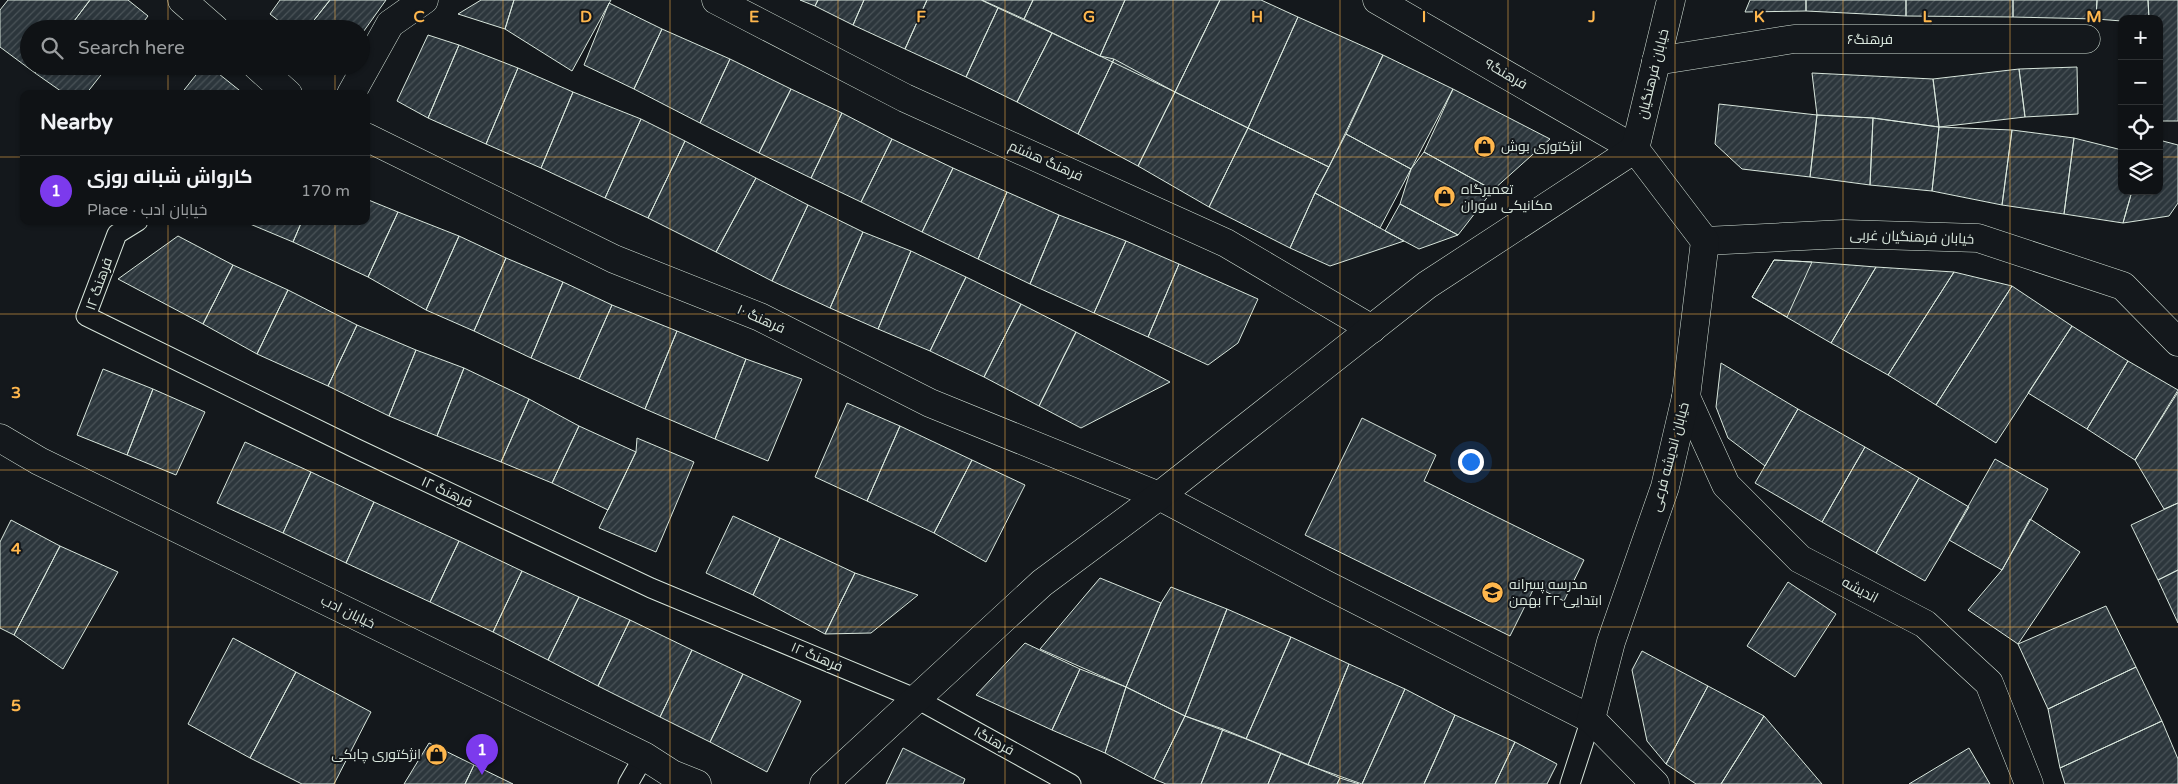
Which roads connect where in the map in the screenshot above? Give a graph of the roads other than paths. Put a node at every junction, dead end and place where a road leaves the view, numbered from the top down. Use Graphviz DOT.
graph roads {
  1 [pos="182,0"];
  2 [pos="424,0"];
  3 [pos="716,0"];
  4 [pos="1377,0"];
  5 [pos="1671,0"];
  6 [pos="205,20"];
  7 [pos="2086,39"];
  8 [pos="370,60"];
  9 [pos="1656,61"];
  10 [pos="267,75"];
  11 [pos="362,75"];
  12 [pos="284,90"];
  13 [pos="353,90"];
  14 [pos="370,139"];
  15 [pos="1635,149"];
  16 [pos="132,225"];
  17 [pos="1706,241"];
  18 [pos="1372,329"];
  19 [pos="2176,335"];
  20 [pos="1686,397"];
  21 [pos="0,438"];
  22 [pos="1159,496"];
  23 [pos="917,699"];
  24 [pos="1591,719"];
  25 [pos="644,756"];
  26 [pos="628,784"];
  27 [pos="697,784"];
  28 [pos="824,784"];
  29 [pos="1071,784"];
  30 [pos="1570,784"];
  31 [pos="1655,784"];
  32 [pos="2029,784"];
  1 -- 6 [label="street"];
  2 -- 8 [label="street"];
  3 -- 18 [label="street, فرهنگ هشتم"];
  4 -- 15 [label="street, فرهنگ۹"];
  5 -- 9 [label="street, خیابان فرهنگیان"];
  7 -- 9 [label="street, فرهنگ۶"];
  9 -- 15 [label="street, خیابان فرهنگیان"];
  10 -- 12 [label="street"];
  11 -- 13 [label="street"];
  14 -- 22 [label="street, فرهنگ ۱۰"];
  15 -- 17 [label="street"];
  15 -- 18 [label="street"];
  16 -- 23 [label="lane, فرهنگ ۱۲"];
  17 -- 19 [label="street, خیابان فرهنگیان غربی"];
  17 -- 20 [label="street, خیابان اندیشه فرعی"];
  18 -- 22 [label="street"];
  20 -- 24 [label="street, خیابان اندیشه فرعی"];
  20 -- 32 [label="street, اندیشه"];
  21 -- 25 [label="street, خیابان ادب"];
  22 -- 23 [label="street"];
  22 -- 24 [label="street, فرهنگ ۱۰"];
  23 -- 28 [label="street"];
  23 -- 29 [label="lane, فرهنگ۱"];
  24 -- 30 [label="lane"];
  24 -- 31 [label="street"];
  25 -- 26 [label="lane"];
  25 -- 27 [label="street, خیابان ادب"];
}
